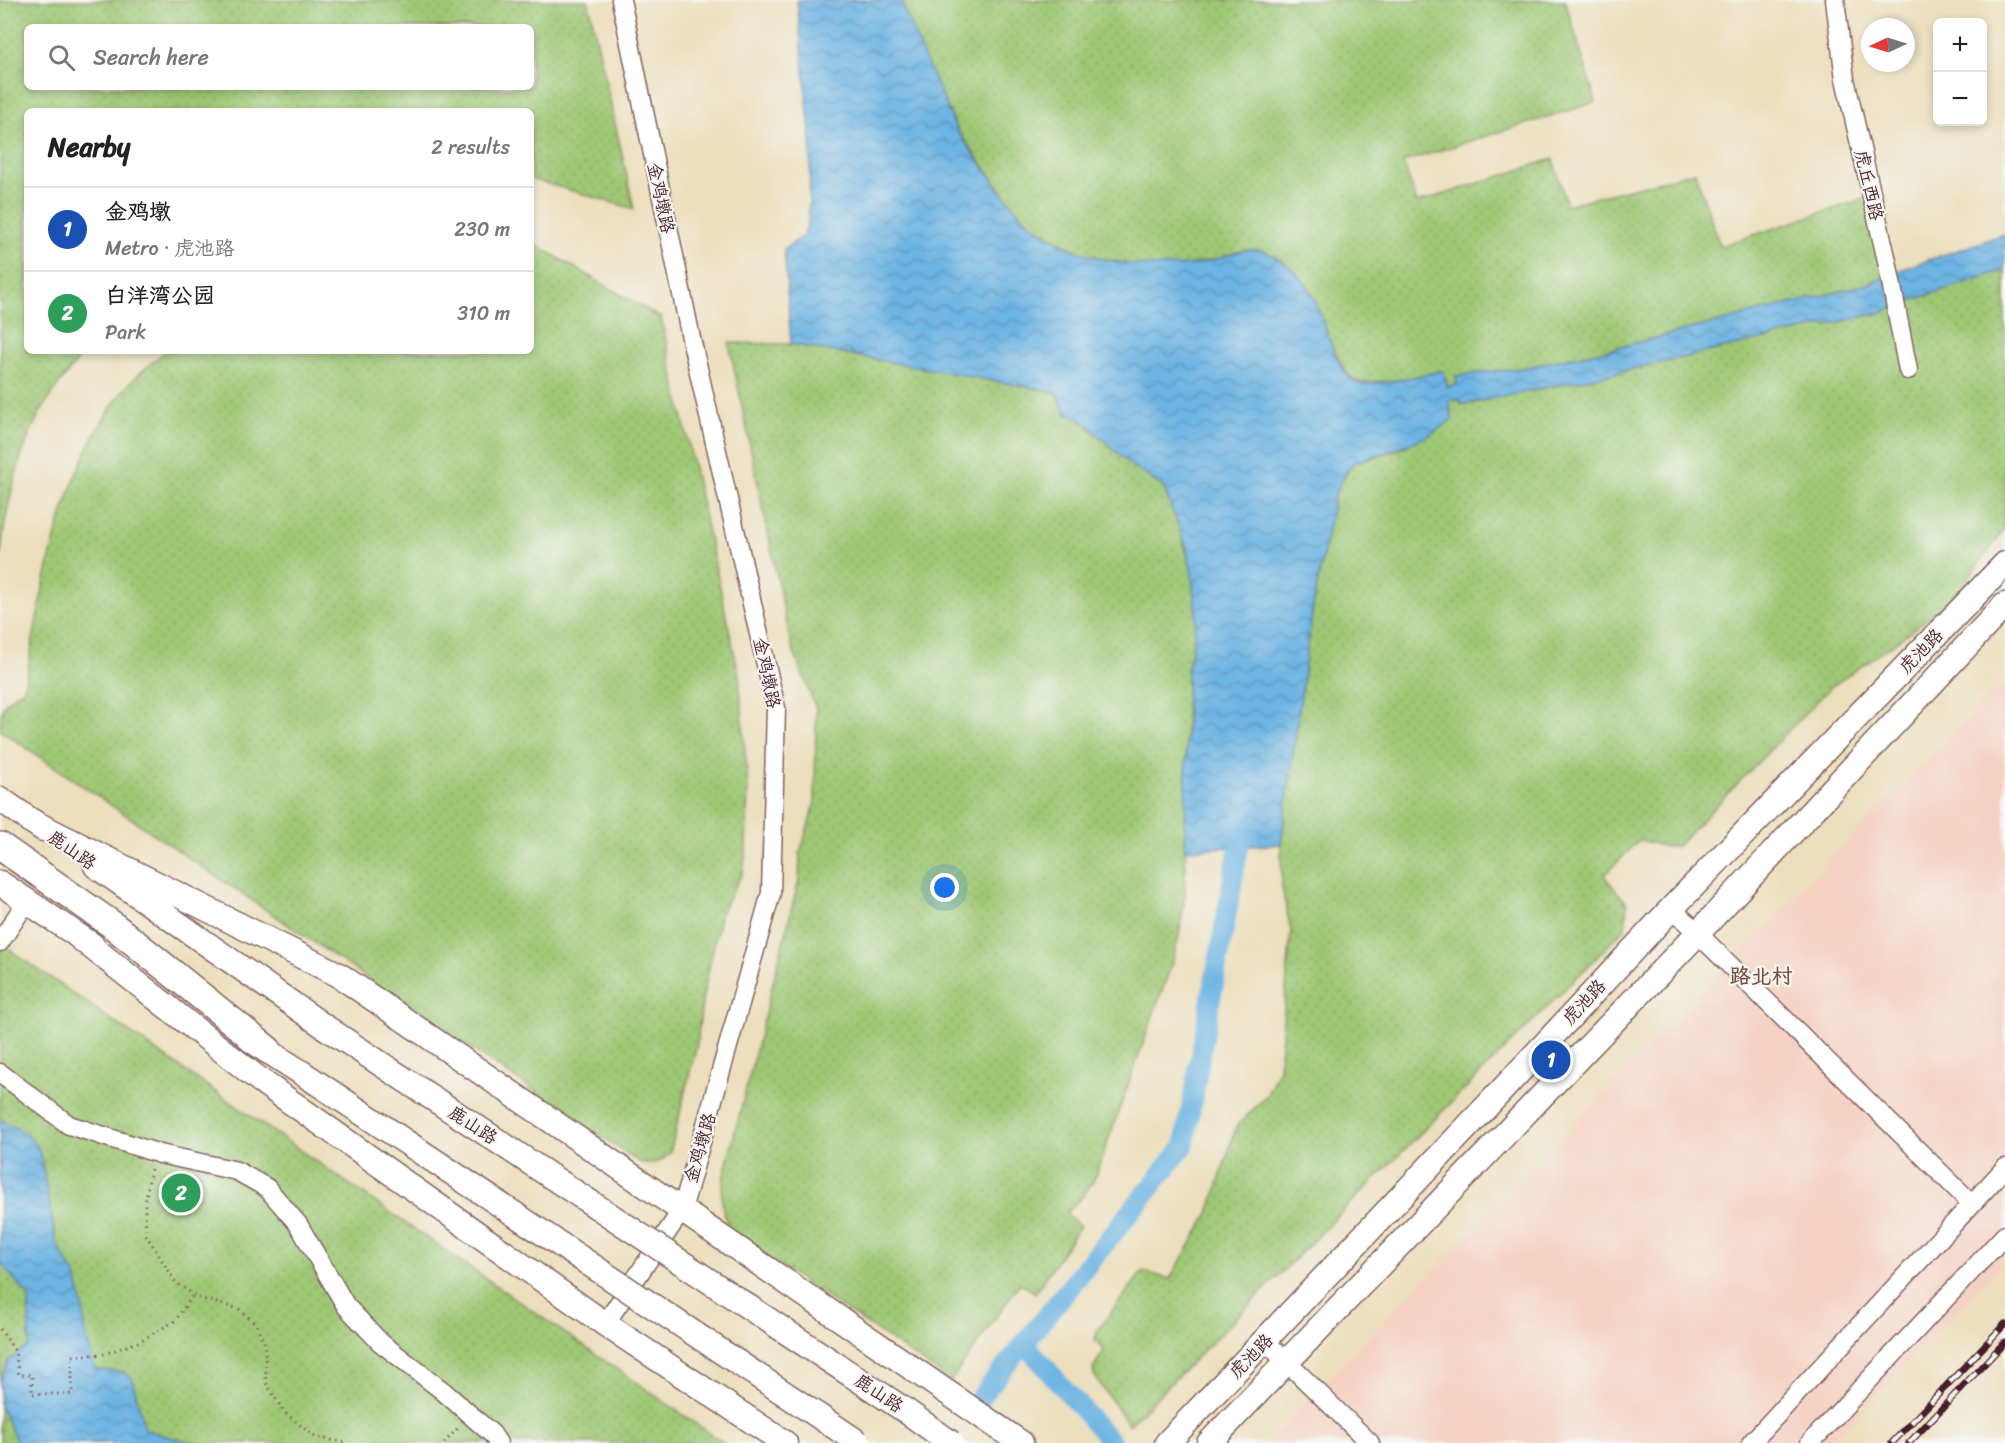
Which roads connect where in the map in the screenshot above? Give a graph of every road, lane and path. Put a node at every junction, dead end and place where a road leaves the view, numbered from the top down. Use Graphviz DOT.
graph roads {
  1 [pos="621,0"];
  2 [pos="1835,0"];
  3 [pos="1908,370"];
  4 [pos="2005,564"];
  5 [pos="2005,605"];
  6 [pos="0,799"];
  7 [pos="29,820"];
  8 [pos="0,846"];
  9 [pos="0,882"];
  10 [pos="27,901"];
  11 [pos="1672,908"];
  12 [pos="1698,933"];
  13 [pos="79,938"];
  14 [pos="0,942"];
  15 [pos="268,1050"];
  16 [pos="0,1074"];
  17 [pos="154,1152"];
  18 [pos="2005,1168"];
  19 [pos="1971,1203"];
  20 [pos="682,1210"];
  21 [pos="2005,1235"];
  22 [pos="193,1295"];
  23 [pos="605,1324"];
  24 [pos="0,1329"];
  25 [pos="1265,1341"];
  26 [pos="1288,1362"];
  27 [pos="347,1443"];
  28 [pos="498,1443"];
  29 [pos="785,1443"];
  30 [pos="859,1443"];
  31 [pos="951,1443"];
  32 [pos="1021,1443"];
  33 [pos="1167,1443"];
  34 [pos="1209,1443"];
  35 [pos="1370,1443"];
  36 [pos="1751,1443"];
  37 [pos="1810,1443"];
  1 -- 20 [label="street, 金鸡墩路"];
  2 -- 3 [label="street, 虎丘西路"];
  4 -- 11 [label="main road, 虎池路"];
  5 -- 12 [label="main road, 虎池路"];
  6 -- 7 [label="main road, 鹿山路"];
  7 -- 20 [label="main road"];
  7 -- 31 [label="main road, 鹿山路, bridge"];
  8 -- 15 [label="highway"];
  9 -- 10 [label="main road"];
  10 -- 13 [label="main road"];
  10 -- 14 [label="street"];
  11 -- 12 [label="street"];
  11 -- 25 [label="main road, 虎池路"];
  12 -- 19 [label="street"];
  12 -- 26 [label="main road, 虎池路"];
  13 -- 15 [label="main road"];
  13 -- 23 [label="main road"];
  15 -- 30 [label="main road, bridge"];
  16 -- 17 [label="street"];
  17 -- 22 [label="path"];
  17 -- 28 [label="street"];
  18 -- 19 [label="street"];
  19 -- 36 [label="street"];
  20 -- 23 [label="street, 金鸡墩路"];
  20 -- 32 [label="main road"];
  21 -- 37 [label="street"];
  22 -- 24 [label="path"];
  22 -- 27 [label="path"];
  23 -- 29 [label="main road"];
  25 -- 26 [label="street"];
  25 -- 33 [label="main road, 虎池路"];
  26 -- 34 [label="main road, 虎池路"];
  26 -- 35 [label="street"];
}
